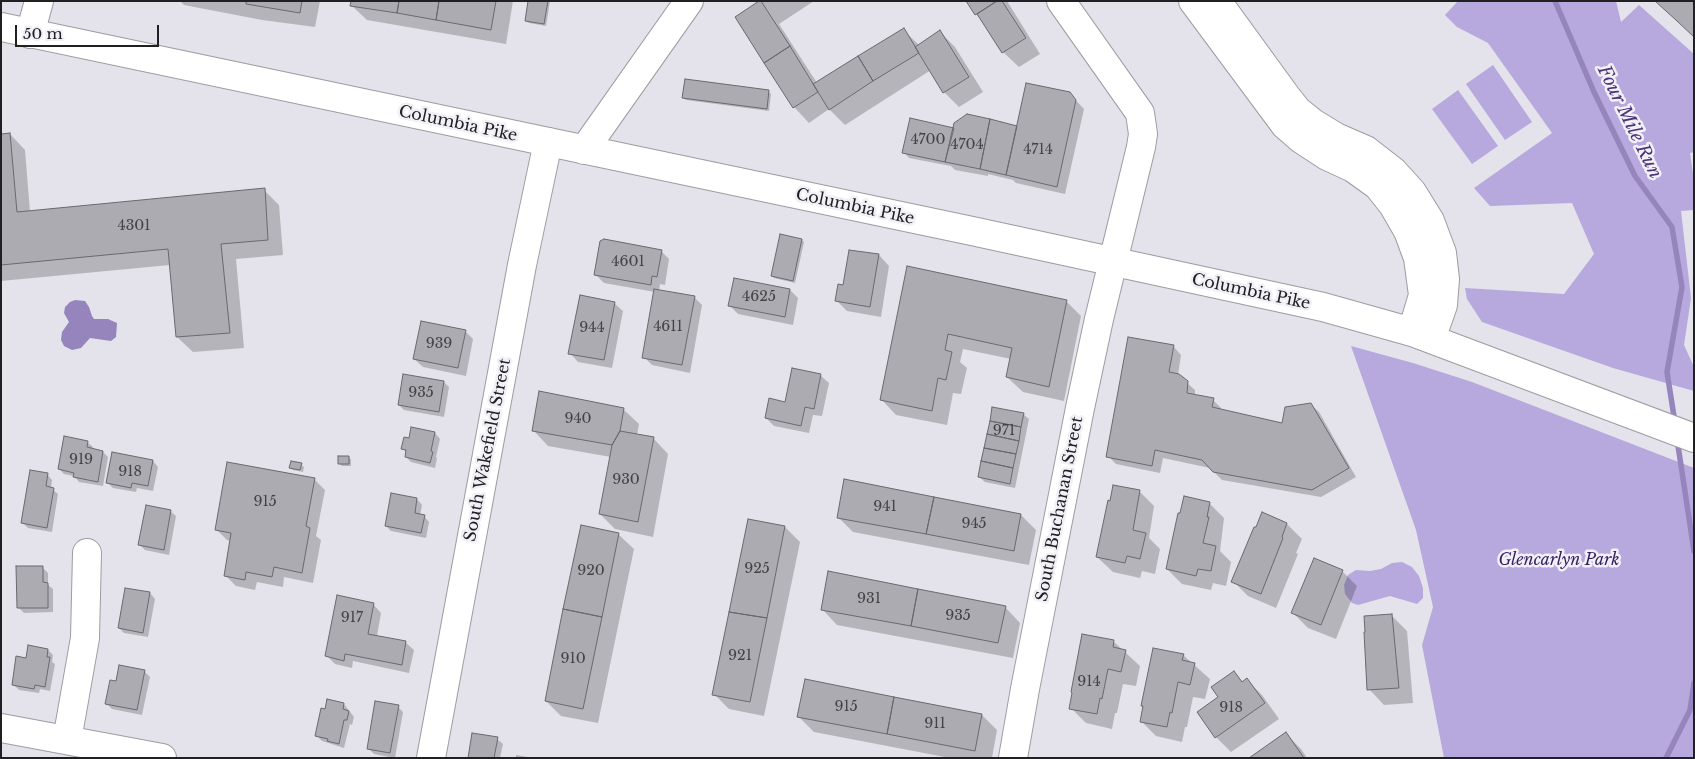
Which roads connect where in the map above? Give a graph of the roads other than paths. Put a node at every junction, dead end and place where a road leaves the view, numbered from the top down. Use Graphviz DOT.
graph roads {
  1 [pos="39,1"];
  2 [pos="689,1"];
  3 [pos="1061,1"];
  4 [pos="1192,1"];
  5 [pos="1217,1"];
  6 [pos="1,27"];
  7 [pos="30,34"];
  8 [pos="548,142"];
  9 [pos="584,150"];
  10 [pos="1114,262"];
  11 [pos="1421,336"];
  12 [pos="1694,438"];
  13 [pos="87,553"];
  14 [pos="1,728"];
  15 [pos="67,740"];
  16 [pos="162,758"];
  17 [pos="431,758"];
  18 [pos="1013,758"];
  1 -- 7 [label="main road"];
  2 -- 9 [label="main road"];
  3 -- 10 [label="main road, South Buchanan Street"];
  4 -- 11 [label="main road"];
  5 -- 11 [label="main road"];
  6 -- 7 [label="main road, Columbia Pike"];
  7 -- 8 [label="main road, Columbia Pike"];
  8 -- 9 [label="main road, Columbia Pike"];
  8 -- 17 [label="main road, South Wakefield Street"];
  9 -- 10 [label="main road, Columbia Pike"];
  10 -- 11 [label="main road, Columbia Pike"];
  10 -- 18 [label="main road, South Buchanan Street"];
  11 -- 12 [label="main road, Columbia Pike"];
  13 -- 15 [label="main road"];
  14 -- 15 [label="main road"];
  15 -- 16 [label="main road"];
}
